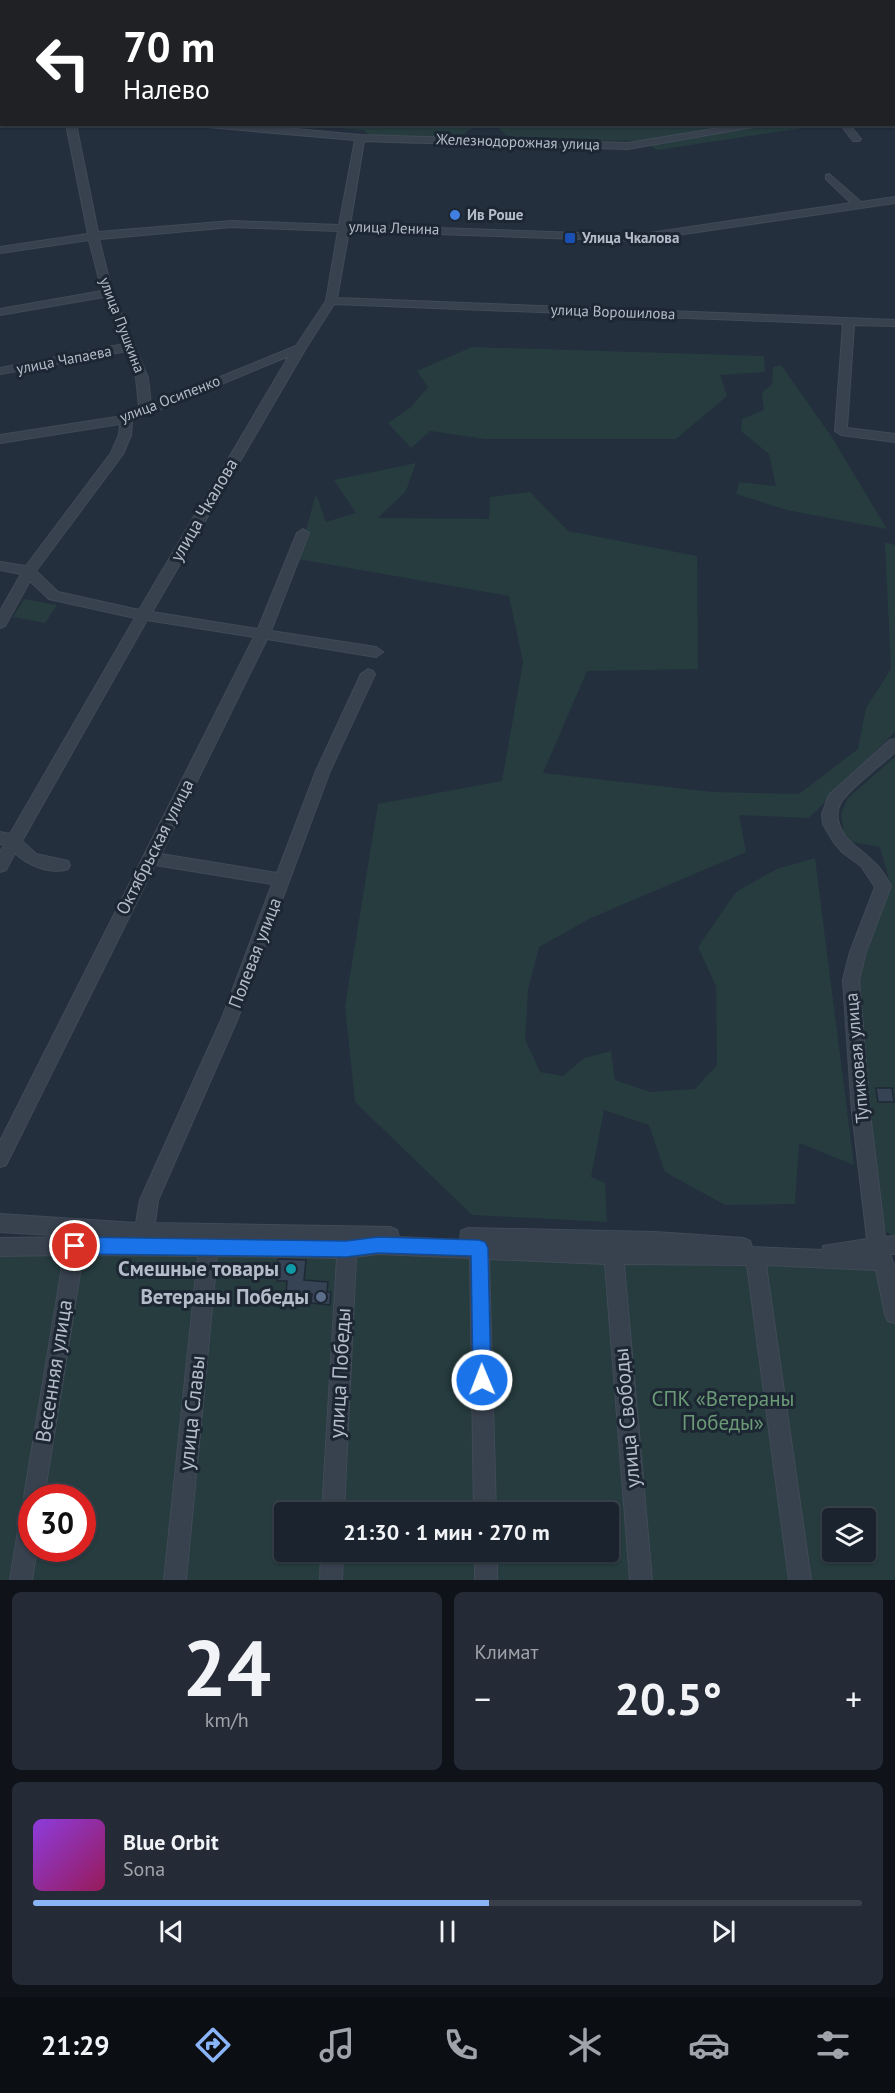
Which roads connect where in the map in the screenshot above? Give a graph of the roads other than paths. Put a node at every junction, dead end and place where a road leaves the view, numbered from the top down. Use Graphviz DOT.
graph roads {
  1 [pos="74,126"];
  2 [pos="229,126"];
  3 [pos="752,126"];
  4 [pos="846,126"];
  5 [pos="360,138"];
  6 [pos="856,139"];
  7 [pos="829,177"];
  8 [pos="895,200"];
  9 [pos="859,206"];
  10 [pos="346,226"];
  11 [pos="92,237"];
  12 [pos="0,250"];
  13 [pos="107,293"];
  14 [pos="331,301"];
  15 [pos="0,312"];
  16 [pos="849,322"];
  17 [pos="895,323"];
  18 [pos="128,347"];
  19 [pos="300,348"];
  20 [pos="0,372"];
  21 [pos="126,419"];
  22 [pos="895,438"];
  23 [pos="0,439"];
  24 [pos="303,533"];
  25 [pos="0,566"];
  26 [pos="29,571"];
  27 [pos="143,615"];
  28 [pos="0,623"];
  29 [pos="262,636"];
  30 [pos="376,652"];
  31 [pos="368,674"];
  32 [pos="895,744"];
  33 [pos="7,839"];
  34 [pos="149,858"];
  35 [pos="62,865"];
  36 [pos="0,866"];
  37 [pos="283,880"];
  38 [pos="0,1159"];
  39 [pos="0,1223"];
  40 [pos="144,1232"];
  41 [pos="347,1242"];
  42 [pos="75,1246"];
  43 [pos="0,1247"];
  44 [pos="208,1247"];
  45 [pos="479,1248"];
  46 [pos="885,1250"];
  47 [pos="614,1255"];
  48 [pos="755,1256"];
  49 [pos="895,1314"];
  50 [pos="36,1484"];
  51 [pos="334,1502"];
  52 [pos="485,1502"];
  53 [pos="24,1562"];
  54 [pos="332,1562"];
  55 [pos="486,1562"];
  56 [pos="21,1580"];
  57 [pos="175,1580"];
  58 [pos="331,1580"];
  59 [pos="486,1580"];
  60 [pos="641,1580"];
  61 [pos="800,1580"];
  1 -- 11 [label="street, улица Пушкина"];
  2 -- 5 [label="street, Железнодорожная улица"];
  3 -- 5 [label="street, Железнодорожная улица"];
  4 -- 6 [label="street"];
  5 -- 10 [label="street, улица Чкалова"];
  7 -- 9 [label="street"];
  8 -- 9 [label="street, улица Ленина"];
  9 -- 10 [label="street, улица Ленина"];
  10 -- 11 [label="street, улица Ленина"];
  10 -- 14 [label="street, улица Чкалова"];
  11 -- 12 [label="street, улица Ленина"];
  11 -- 13 [label="street, улица Пушкина"];
  13 -- 15 [label="street"];
  13 -- 18 [label="street, улица Пушкина"];
  14 -- 16 [label="street, улица Ворошилова"];
  14 -- 19 [label="street, улица Чкалова"];
  16 -- 17 [label="street, улица Ворошилова"];
  16 -- 22 [label="street"];
  18 -- 20 [label="street, улица Чапаева"];
  18 -- 21 [label="street, улица Пушкина"];
  19 -- 21 [label="street, улица Осипенко"];
  19 -- 27 [label="street, улица Чкалова"];
  21 -- 23 [label="street, улица Осипенко"];
  21 -- 26 [label="street"];
  24 -- 29 [label="street, Октябрьская улица"];
  25 -- 26 [label="street"];
  26 -- 27 [label="street"];
  26 -- 28 [label="street"];
  27 -- 29 [label="street"];
  27 -- 33 [label="street, улица Чкалова"];
  29 -- 30 [label="street"];
  29 -- 34 [label="street, Октябрьская улица"];
  31 -- 37 [label="street, Полевая улица"];
  32 -- 46 [label="street, Тупиковая улица"];
  33 -- 35 [label="street"];
  33 -- 36 [label="street, улица Чкалова"];
  34 -- 37 [label="street"];
  34 -- 38 [label="street, Октябрьская улица"];
  37 -- 40 [label="street, Полевая улица"];
  39 -- 40 [label="street"];
  40 -- 41 [label="street"];
  41 -- 44 [label="street"];
  41 -- 45 [label="street"];
  41 -- 46 [label="street"];
  41 -- 51 [label="street, улица Победы"];
  42 -- 43 [label="street"];
  42 -- 44 [label="street"];
  42 -- 50 [label="street, Весенняя улица"];
  44 -- 57 [label="street, улица Славы"];
  45 -- 47 [label="street"];
  45 -- 52 [label="street"];
  46 -- 48 [label="street"];
  46 -- 49 [label="street"];
  47 -- 48 [label="street"];
  47 -- 60 [label="street, улица Свободы"];
  48 -- 61 [label="street"];
  53 -- 56 [label="street"];
  54 -- 58 [label="street"];
  55 -- 59 [label="street"];
}
